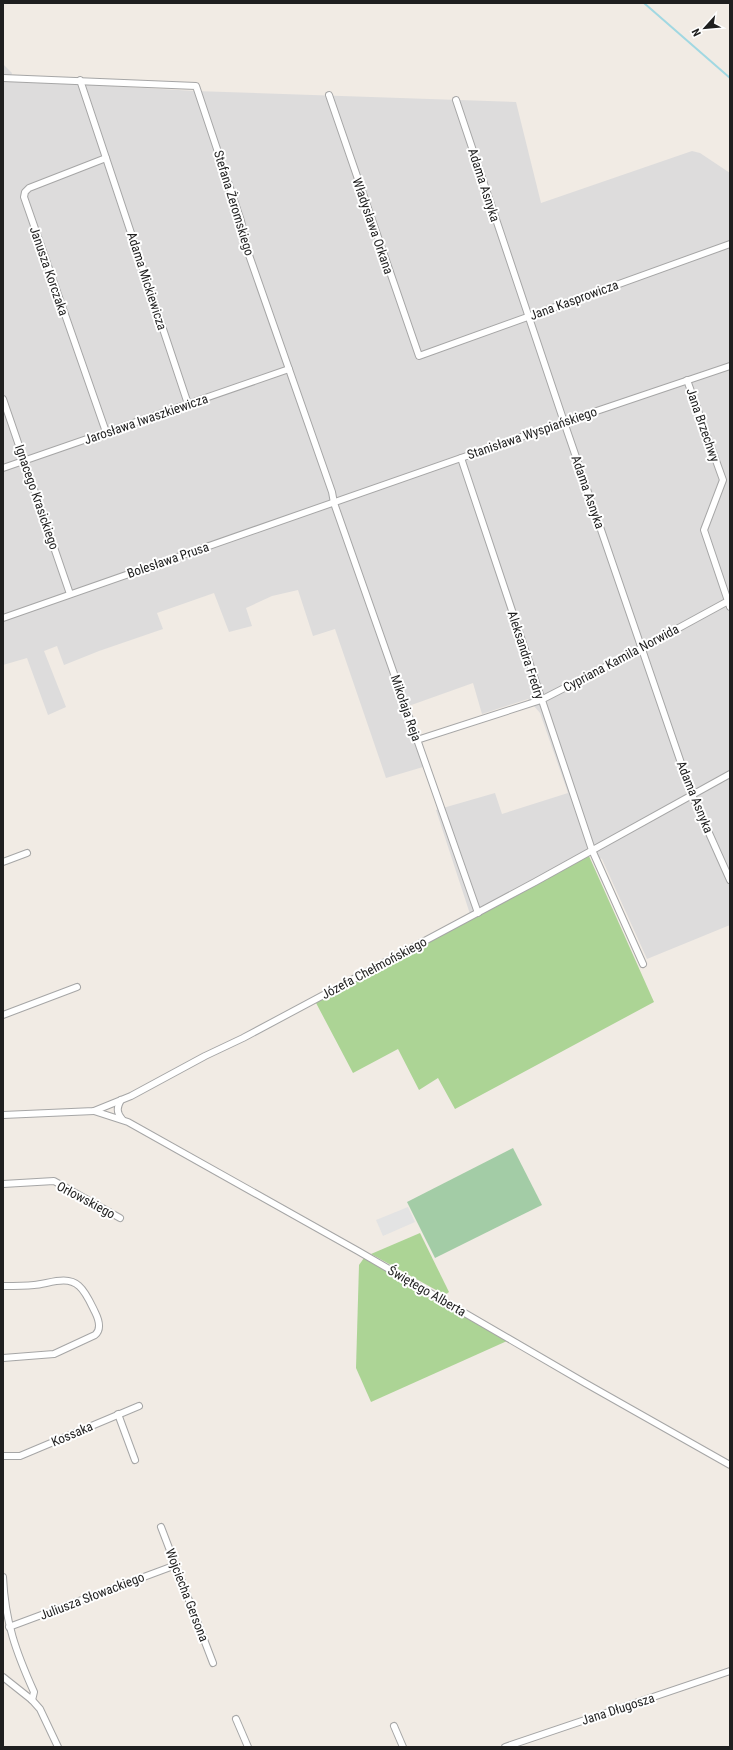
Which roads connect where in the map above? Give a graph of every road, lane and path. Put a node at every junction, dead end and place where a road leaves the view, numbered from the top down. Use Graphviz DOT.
graph roads {
  1 [pos="3,78"];
  2 [pos="80,80"];
  3 [pos="329,95"];
  4 [pos="456,100"];
  5 [pos="106,158"];
  6 [pos="730,244"];
  7 [pos="529,317"];
  8 [pos="419,356"];
  9 [pos="730,366"];
  10 [pos="289,369"];
  11 [pos="687,380"];
  12 [pos="3,399"];
  13 [pos="188,404"];
  14 [pos="564,422"];
  15 [pos="106,432"];
  16 [pos="461,458"];
  17 [pos="25,460"];
  18 [pos="3,468"];
  19 [pos="334,502"];
  20 [pos="70,594"];
  21 [pos="729,603"];
  22 [pos="3,618"];
  23 [pos="642,648"];
  24 [pos="541,700"];
  25 [pos="417,740"];
  26 [pos="730,774"];
  27 [pos="692,795"];
  28 [pos="592,850"];
  29 [pos="27,853"];
  30 [pos="3,862"];
  31 [pos="730,880"];
  32 [pos="478,913"];
  33 [pos="642,964"];
  34 [pos="77,988"];
  35 [pos="3,1015"];
  36 [pos="121,1100"];
  37 [pos="94,1111"];
  38 [pos="3,1115"];
  39 [pos="122,1119"];
  40 [pos="3,1184"];
  41 [pos="120,1218"];
  42 [pos="3,1286"];
  43 [pos="3,1358"];
  44 [pos="139,1406"];
  45 [pos="118,1414"];
  46 [pos="3,1456"];
  47 [pos="135,1460"];
  48 [pos="730,1465"];
  49 [pos="161,1527"];
  50 [pos="176,1565"];
  51 [pos="3,1577"];
  52 [pos="9,1628"];
  53 [pos="213,1663"];
  54 [pos="730,1671"];
  55 [pos="3,1677"];
  56 [pos="32,1700"];
  57 [pos="236,1719"];
  58 [pos="394,1726"];
  59 [pos="58,1747"];
  60 [pos="248,1747"];
  61 [pos="403,1747"];
  62 [pos="505,1747"];
  1 -- 2 [label="street, Stefana Żeromskiego"];
  2 -- 5 [label="street, Adama Mickiewicza"];
  2 -- 10 [label="street, Stefana Żeromskiego"];
  3 -- 8 [label="street, Władysława Orkana"];
  4 -- 7 [label="street, Adama Asnyka"];
  5 -- 13 [label="street, Adama Mickiewicza"];
  5 -- 15 [label="street, Janusza Korczaka"];
  6 -- 7 [label="street, Jana Kasprowicza"];
  7 -- 8 [label="street, Jana Kasprowicza"];
  7 -- 14 [label="street, Adama Asnyka"];
  9 -- 11 [label="street, Stanisława Wyspiańskiego"];
  10 -- 13 [label="street, Jarosława Iwaszkiewicza"];
  10 -- 19 [label="street, Stefana Żeromskiego"];
  11 -- 14 [label="street, Stanisława Wyspiańskiego"];
  11 -- 21 [label="street, Jana Brzechwy"];
  12 -- 17 [label="street, Ignacego Krasickiego"];
  13 -- 15 [label="street, Jarosława Iwaszkiewicza"];
  14 -- 16 [label="street, Stanisława Wyspiańskiego"];
  14 -- 23 [label="street, Adama Asnyka"];
  15 -- 17 [label="street, Jarosława Iwaszkiewicza"];
  16 -- 19 [label="street, Stanisława Wyspiańskiego"];
  16 -- 24 [label="street, Aleksandra Fredry"];
  17 -- 18 [label="street, Jarosława Iwaszkiewicza"];
  17 -- 20 [label="street, Ignacego Krasickiego"];
  19 -- 20 [label="street, Bolesława Prusa"];
  19 -- 25 [label="street, Mikołaja Reja"];
  20 -- 22 [label="street, Bolesława Prusa"];
  21 -- 23 [label="street, Cypriana Kamila Norwida"];
  23 -- 24 [label="street, Cypriana Kamila Norwida"];
  23 -- 27 [label="street, Adama Asnyka"];
  24 -- 25 [label="street, Cypriana Kamila Norwida"];
  24 -- 28 [label="street, Aleksandra Fredry"];
  25 -- 32 [label="street, Mikołaja Reja"];
  26 -- 27 [label="street, Józefa Chełmońskiego"];
  27 -- 28 [label="street, Józefa Chełmońskiego"];
  27 -- 31 [label="street, Adama Asnyka"];
  28 -- 32 [label="street, Józefa Chełmońskiego"];
  28 -- 33 [label="street, Aleksandra Fredry"];
  29 -- 30 [label="street"];
  32 -- 36 [label="street, Józefa Chełmońskiego"];
  34 -- 35 [label="street"];
  36 -- 37 [label="street, Józefa Chełmońskiego"];
  36 -- 39 [label="street"];
  37 -- 38 [label="street, Józefa Chełmońskiego"];
  37 -- 39 [label="street, Świętego Alberta"];
  39 -- 48 [label="street, Świętego Alberta"];
  40 -- 41 [label="street, Orłowskiego"];
  42 -- 43 [label="street"];
  44 -- 45 [label="street, Kossaka"];
  45 -- 46 [label="street, Kossaka"];
  45 -- 47 [label="street"];
  49 -- 50 [label="street, Wojciecha Gersona"];
  50 -- 52 [label="street, Juliusza Słowackiego"];
  50 -- 53 [label="street, Wojciecha Gersona"];
  51 -- 52 [label="street"];
  52 -- 56 [label="street"];
  54 -- 62 [label="street, Jana Długosza"];
  55 -- 56 [label="street"];
  56 -- 59 [label="street"];
  57 -- 60 [label="street"];
  58 -- 61 [label="street"];
}
